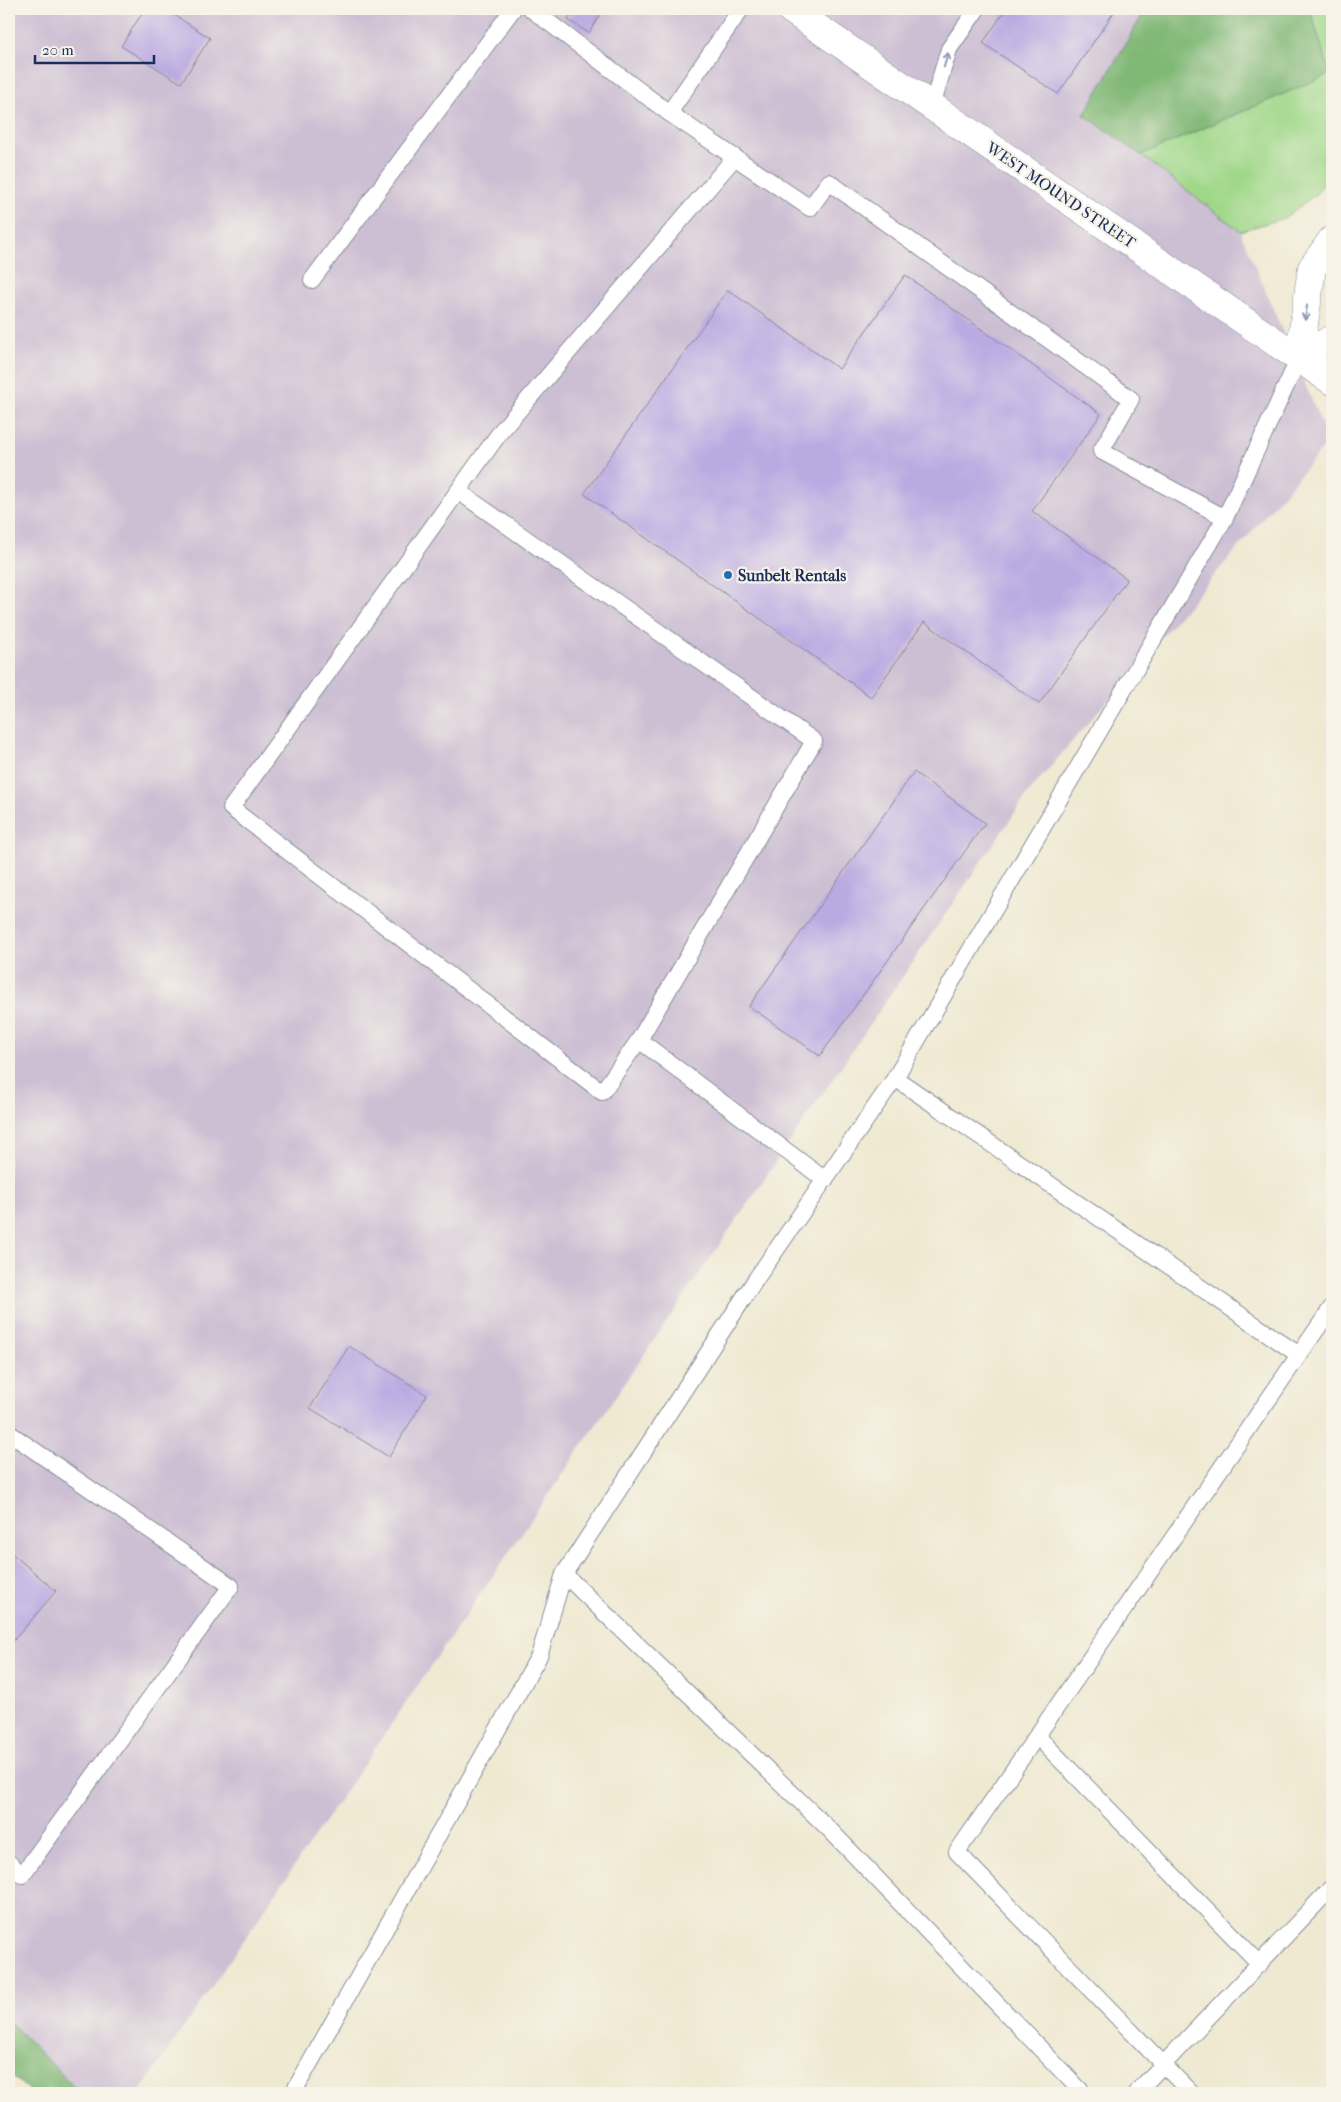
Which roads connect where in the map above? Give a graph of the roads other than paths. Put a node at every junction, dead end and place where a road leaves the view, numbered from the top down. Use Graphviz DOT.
graph roads {
  1 [pos="513,9"];
  2 [pos="531,9"];
  3 [pos="741,9"];
  4 [pos="790,9"];
  5 [pos="977,9"];
  6 [pos="932,106"];
  7 [pos="669,113"];
  8 [pos="735,157"];
  9 [pos="1332,240"];
  10 [pos="312,280"];
  11 [pos="1332,339"];
  12 [pos="1299,358"];
  13 [pos="1332,381"];
  14 [pos="458,491"];
  15 [pos="1225,518"];
  16 [pos="639,1040"];
  17 [pos="895,1078"];
  18 [pos="825,1180"];
  19 [pos="1332,1307"];
  20 [pos="1299,1355"];
  21 [pos="9,1433"];
  22 [pos="564,1574"];
  23 [pos="1037,1736"];
  24 [pos="9,1863"];
  25 [pos="1332,1887"];
  26 [pos="1260,1964"];
  27 [pos="1164,2064"];
  28 [pos="293,2093"];
  29 [pos="1083,2093"];
  30 [pos="1136,2093"];
  31 [pos="1192,2093"];
  1 -- 10 [label="lane"];
  2 -- 7 [label="lane"];
  3 -- 7 [label="lane"];
  4 -- 6 [label="main road, WEST MOUND STREET"];
  6 -- 5 [label="lane, one-way"];
  6 -- 12 [label="main road, WEST MOUND STREET"];
  7 -- 8 [label="lane"];
  8 -- 14 [label="lane"];
  8 -- 15 [label="lane"];
  9 -- 12 [label="main road, one-way"];
  11 -- 12 [label="main road"];
  12 -- 13 [label="main road, WEST MOUND STREET"];
  12 -- 15 [label="lane"];
  14 -- 16 [label="lane"];
  14 -- 16 [label="lane"];
  15 -- 17 [label="lane"];
  16 -- 18 [label="lane"];
  17 -- 18 [label="lane"];
  17 -- 20 [label="lane"];
  18 -- 22 [label="lane"];
  19 -- 20 [label="lane"];
  20 -- 23 [label="lane"];
  21 -- 24 [label="lane"];
  22 -- 28 [label="lane"];
  22 -- 29 [label="lane"];
  23 -- 26 [label="lane"];
  23 -- 27 [label="lane"];
  25 -- 26 [label="lane"];
  26 -- 27 [label="lane"];
  27 -- 30 [label="lane"];
  27 -- 31 [label="lane"];
}
